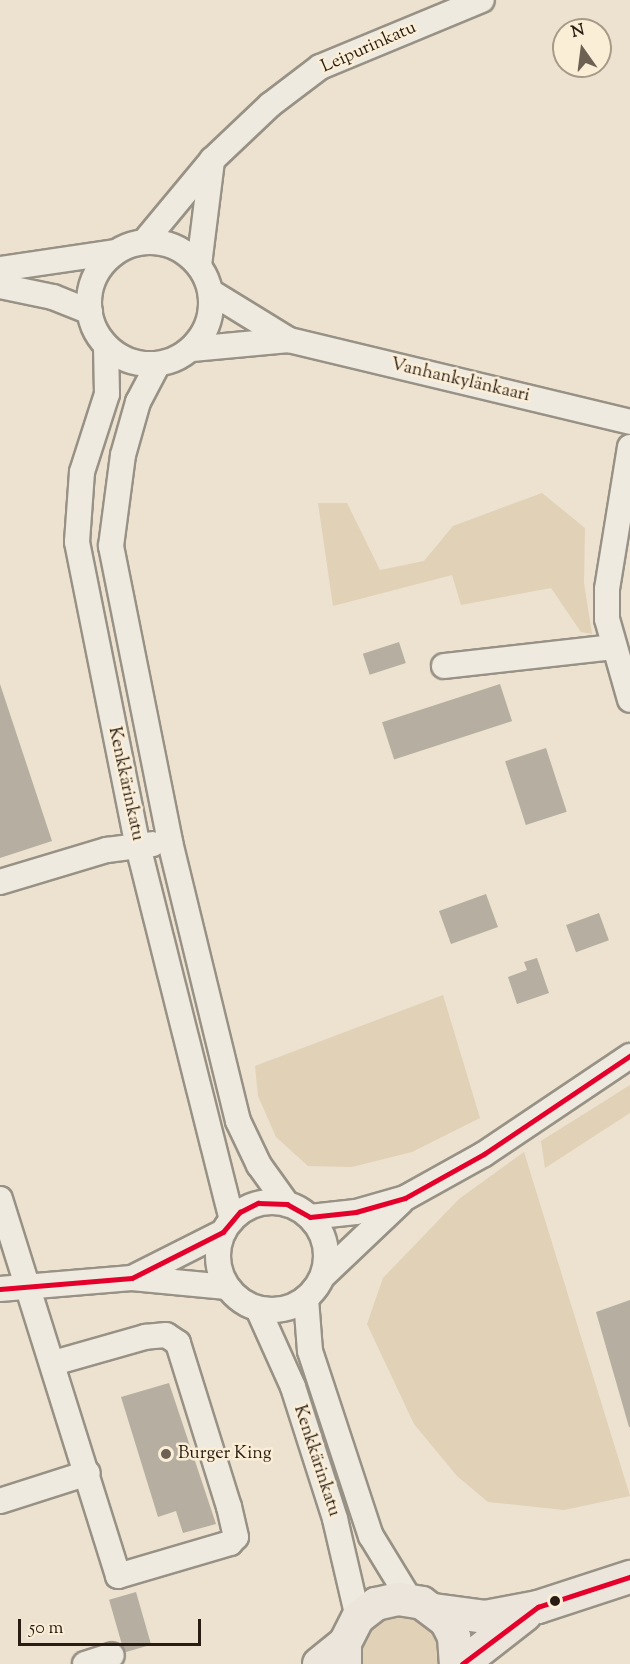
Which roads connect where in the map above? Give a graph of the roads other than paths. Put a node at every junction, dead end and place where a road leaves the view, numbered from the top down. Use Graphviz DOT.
graph roads {
  1 [pos="482,0"];
  2 [pos="212,160"];
  3 [pos="144,242"];
  4 [pos="115,252"];
  5 [pos="199,265"];
  6 [pos="0,268"];
  7 [pos="0,286"];
  8 [pos="212,292"];
  9 [pos="90,312"];
  10 [pos="289,340"];
  11 [pos="106,345"];
  12 [pos="192,349"];
  13 [pos="158,364"];
  14 [pos="630,422"];
  15 [pos="630,447"];
  16 [pos="613,647"];
  17 [pos="444,666"];
  18 [pos="630,700"];
  19 [pos="170,842"];
  20 [pos="138,846"];
  21 [pos="0,882"];
  22 [pos="630,1056"];
  23 [pos="405,1198"];
  24 [pos="0,1199"];
  25 [pos="287,1204"];
  26 [pos="310,1217"];
  27 [pos="228,1225"];
  28 [pos="324,1275"];
  29 [pos="132,1278"];
  30 [pos="28,1284"];
  31 [pos="227,1287"];
  32 [pos="0,1289"];
  33 [pos="306,1299"];
  34 [pos="258,1309"];
  35 [pos="54,1363"];
  36 [pos="88,1473"];
  37 [pos="0,1501"];
  38 [pos="630,1577"];
  39 [pos="422,1605"];
  40 [pos="538,1606"];
  41 [pos="349,1642"];
  42 [pos="112,1655"];
  43 [pos="85,1664"];
  44 [pos="319,1664"];
  45 [pos="456,1664"];
  46 [pos="462,1664"];
  1 -- 2 [label="street, Leipurinkatu"];
  2 -- 3 [label="street, Leipurinkatu"];
  2 -- 5 [label="street"];
  3 -- 4 [label="street"];
  3 -- 5 [label="street"];
  4 -- 6 [label="street"];
  4 -- 9 [label="street"];
  5 -- 8 [label="street"];
  7 -- 9 [label="street"];
  8 -- 10 [label="street, Vanhankylänkaari"];
  8 -- 12 [label="street"];
  9 -- 11 [label="street"];
  10 -- 12 [label="street, Vanhankylänkaari"];
  10 -- 14 [label="street, Vanhankylänkaari"];
  11 -- 13 [label="street"];
  11 -- 20 [label="street, Kenkkärinkatu"];
  12 -- 13 [label="street"];
  13 -- 19 [label="street, Kenkkärinkatu"];
  15 -- 16 [label="street"];
  16 -- 17 [label="street"];
  16 -- 18 [label="street"];
  19 -- 20 [label="street"];
  19 -- 25 [label="street, Kenkkärinkatu"];
  20 -- 21 [label="street"];
  20 -- 27 [label="street, Kenkkärinkatu"];
  22 -- 23 [label="street"];
  23 -- 26 [label="street"];
  23 -- 28 [label="street"];
  24 -- 30 [label="street"];
  25 -- 26 [label="street"];
  25 -- 27 [label="street"];
  26 -- 28 [label="street"];
  27 -- 29 [label="street"];
  27 -- 31 [label="street"];
  28 -- 33 [label="street"];
  29 -- 30 [label="street"];
  29 -- 31 [label="street"];
  30 -- 32 [label="street"];
  30 -- 35 [label="street"];
  31 -- 34 [label="street"];
  33 -- 34 [label="street"];
  33 -- 39 [label="street, Kenkkärinkatu"];
  34 -- 41 [label="street, Kenkkärinkatu"];
  35 -- 36 [label="street"];
  35 -- 36 [label="street"];
  36 -- 37 [label="street"];
  38 -- 40 [label="main road"];
  39 -- 40 [label="main road"];
  39 -- 41 [label="main road"];
  39 -- 45 [label="main road"];
  40 -- 46 [label="main road"];
  41 -- 44 [label="main road"];
  42 -- 43 [label="street"];
}
